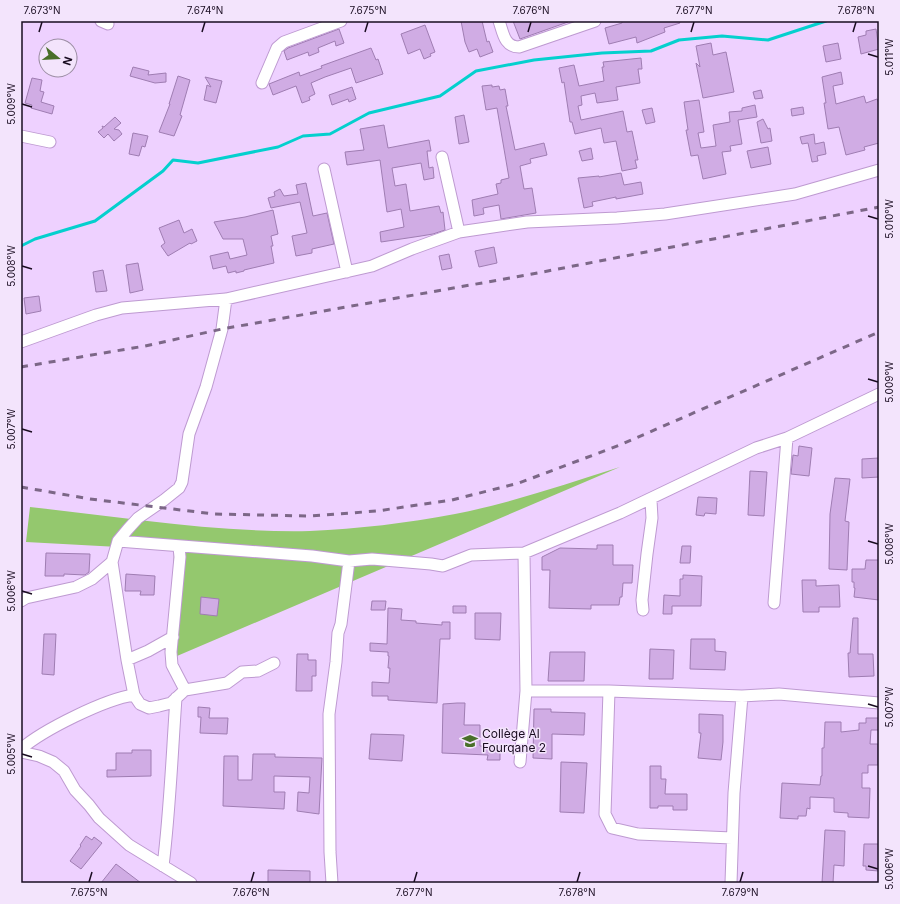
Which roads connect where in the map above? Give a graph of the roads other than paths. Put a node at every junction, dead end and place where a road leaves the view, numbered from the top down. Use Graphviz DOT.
graph roads {
  1 [pos="341,21"];
  2 [pos="499,21"];
  3 [pos="595,21"];
  4 [pos="262,83"];
  5 [pos="21,136"];
  6 [pos="50,142"];
  7 [pos="442,157"];
  8 [pos="324,168"];
  9 [pos="879,170"];
  10 [pos="459,232"];
  11 [pos="347,272"];
  12 [pos="226,299"];
  13 [pos="21,342"];
  14 [pos="879,394"];
  15 [pos="787,438"];
  16 [pos="650,500"];
  17 [pos="118,542"];
  18 [pos="179,546"];
  19 [pos="524,553"];
  20 [pos="349,561"];
  21 [pos="112,562"];
  22 [pos="21,600"];
  23 [pos="774,603"];
  24 [pos="643,610"];
  25 [pos="173,637"];
  26 [pos="127,660"];
  27 [pos="274,663"];
  28 [pos="185,690"];
  29 [pos="526,691"];
  30 [pos="609,691"];
  31 [pos="134,695"];
  32 [pos="742,696"];
  33 [pos="176,698"];
  34 [pos="879,703"];
  35 [pos="21,751"];
  36 [pos="520,762"];
  37 [pos="732,838"];
  38 [pos="164,866"];
  39 [pos="191,883"];
  40 [pos="332,883"];
  41 [pos="731,883"];
  1 -- 4 [label="street"];
  2 -- 3 [label="street"];
  5 -- 6 [label="street"];
  7 -- 10 [label="street"];
  8 -- 11 [label="street"];
  9 -- 10 [label="street"];
  10 -- 11 [label="street"];
  11 -- 12 [label="street"];
  12 -- 13 [label="street"];
  12 -- 17 [label="street"];
  14 -- 15 [label="street"];
  15 -- 16 [label="street"];
  15 -- 23 [label="street"];
  16 -- 19 [label="street"];
  16 -- 24 [label="street"];
  17 -- 18 [label="street"];
  17 -- 21 [label="street"];
  18 -- 20 [label="street"];
  18 -- 25 [label="street"];
  19 -- 20 [label="street"];
  19 -- 29 [label="street"];
  20 -- 40 [label="street"];
  21 -- 22 [label="street"];
  21 -- 26 [label="street"];
  25 -- 26 [label="street"];
  25 -- 28 [label="street"];
  26 -- 31 [label="street"];
  27 -- 28 [label="street"];
  28 -- 33 [label="street"];
  29 -- 30 [label="street"];
  29 -- 36 [label="street"];
  30 -- 32 [label="street"];
  30 -- 37 [label="street"];
  31 -- 33 [label="street"];
  31 -- 35 [label="street"];
  32 -- 34 [label="street"];
  32 -- 37 [label="street"];
  33 -- 38 [label="street"];
  35 -- 38 [label="street"];
  37 -- 41 [label="street"];
  38 -- 39 [label="street"];
}
